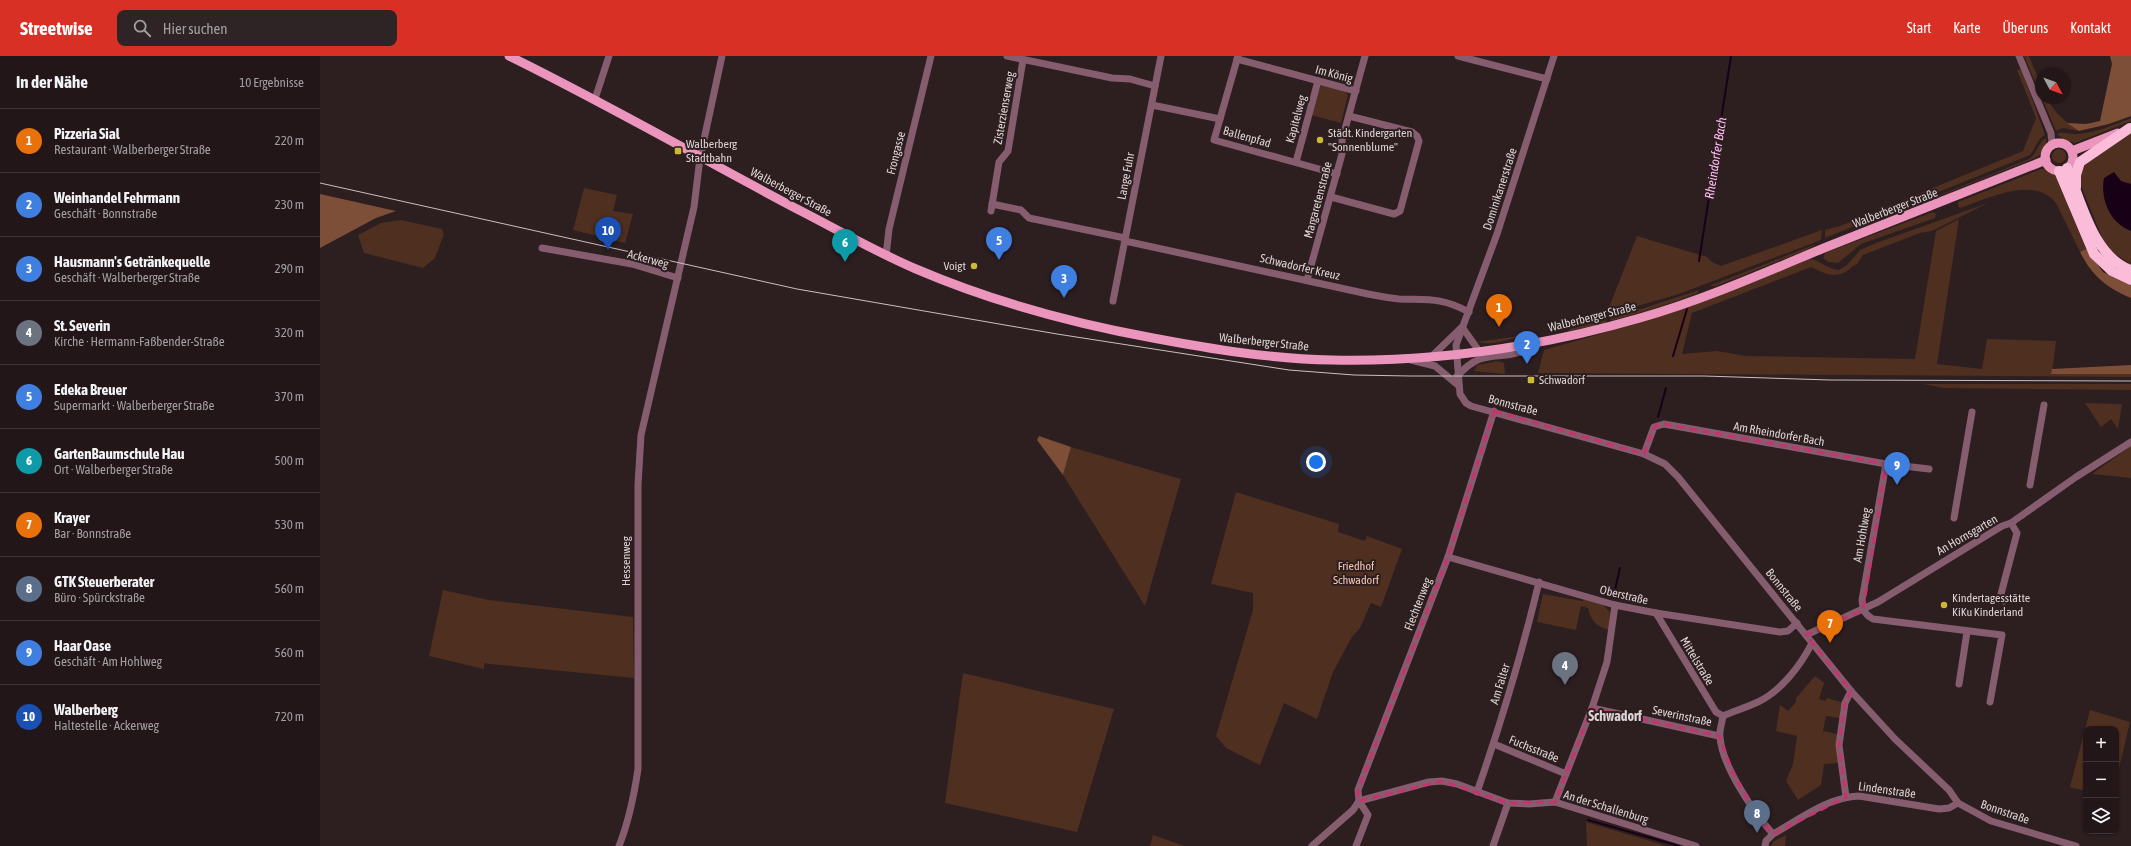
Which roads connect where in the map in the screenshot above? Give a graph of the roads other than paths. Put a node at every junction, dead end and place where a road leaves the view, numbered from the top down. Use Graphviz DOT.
graph roads {
  1 [pos="509,56"];
  2 [pos="609,56"];
  3 [pos="722,56"];
  4 [pos="931,56"];
  5 [pos="1007,56"];
  6 [pos="1161,56"];
  7 [pos="1365,56"];
  8 [pos="1458,56"];
  9 [pos="1554,56"];
  10 [pos="2019,56"];
  11 [pos="1238,57"];
  12 [pos="1023,60"];
  13 [pos="1547,79"];
  14 [pos="1318,81"];
  15 [pos="1155,86"];
  16 [pos="1356,91"];
  17 [pos="595,99"];
  18 [pos="1152,105"];
  19 [pos="1349,116"];
  20 [pos="1220,119"];
  21 [pos="2130,128"];
  22 [pos="2052,145"];
  23 [pos="2072,151"];
  24 [pos="700,158"];
  25 [pos="2046,160"];
  26 [pos="1296,162"];
  27 [pos="2063,170"];
  28 [pos="1337,174"];
  29 [pos="2076,189"];
  30 [pos="1331,197"];
  31 [pos="1125,239"];
  32 [pos="542,248"];
  33 [pos="886,256"];
  34 [pos="2131,270"];
  35 [pos="678,278"];
  36 [pos="1307,280"];
  37 [pos="2131,280"];
  38 [pos="1113,301"];
  39 [pos="1469,312"];
  40 [pos="1462,327"];
  41 [pos="1534,344"];
  42 [pos="1479,351"];
  43 [pos="1456,354"];
  44 [pos="1431,357"];
  45 [pos="1407,359"];
  46 [pos="1457,376"];
  47 [pos="1458,385"];
  48 [pos="2044,405"];
  49 [pos="1494,411"];
  50 [pos="1972,412"];
  51 [pos="2131,442"];
  52 [pos="1644,454"];
  53 [pos="1886,464"];
  54 [pos="1929,469"];
  55 [pos="2030,485"];
  56 [pos="1954,518"];
  57 [pos="2012,523"];
  58 [pos="1448,557"];
  59 [pos="1539,582"];
  60 [pos="2004,601"];
  61 [pos="1615,605"];
  62 [pos="1863,610"];
  63 [pos="1656,613"];
  64 [pos="1797,624"];
  65 [pos="1967,632"];
  66 [pos="1806,635"];
  67 [pos="1812,643"];
  68 [pos="1959,684"];
  69 [pos="1851,691"];
  70 [pos="1990,702"];
  71 [pos="1592,708"];
  72 [pos="1723,716"];
  73 [pos="1719,736"];
  74 [pos="1494,744"];
  75 [pos="1566,774"];
  76 [pos="1477,792"];
  77 [pos="1846,796"];
  78 [pos="1359,801"];
  79 [pos="1555,802"];
  80 [pos="1508,803"];
  81 [pos="1958,803"];
  82 [pos="1773,834"];
  83 [pos="619,846"];
  84 [pos="1312,846"];
  85 [pos="1356,846"];
  86 [pos="1493,846"];
  87 [pos="1696,846"];
  88 [pos="1765,846"];
  89 [pos="2076,846"];
  1 -- 17 [label="main road, Walberberger Straße"];
  2 -- 17 [label="street"];
  3 -- 24 [label="street, Hessenweg"];
  4 -- 33 [label="street, Frongasse"];
  5 -- 12 [label="street"];
  6 -- 15 [label="street, Lange Fuhr"];
  7 -- 16 [label="street, Margaretenstraße"];
  8 -- 13 [label="street"];
  9 -- 13 [label="street, Dominikanerstraße"];
  10 -- 22 [label="street"];
  11 -- 14 [label="street, Im König"];
  11 -- 20 [label="street, Im König"];
  12 -- 15 [label="street"];
  12 -- 31 [label="street, Zisterzienserweg"];
  13 -- 39 [label="street, Dominikanerstraße"];
  14 -- 16 [label="street, Im König"];
  14 -- 26 [label="street, Kapitelweg"];
  15 -- 18 [label="street, Lange Fuhr"];
  16 -- 19 [label="street, Margaretenstraße"];
  17 -- 24 [label="main road, Walberberger Straße"];
  18 -- 20 [label="street, Ballenpfad"];
  18 -- 31 [label="street, Lange Fuhr"];
  19 -- 28 [label="street, Margaretenstraße"];
  19 -- 30 [label="street"];
  20 -- 26 [label="street, Ballenpfad"];
  21 -- 23 [label="main road"];
  21 -- 29 [label="highway"];
  22 -- 23 [label="main road"];
  22 -- 25 [label="main road"];
  23 -- 27 [label="main road"];
  24 -- 33 [label="main road, Walberberger Straße"];
  24 -- 35 [label="street, Hessenweg"];
  25 -- 27 [label="main road"];
  25 -- 41 [label="main road, Walberberger Straße"];
  26 -- 28 [label="street, Ballenpfad"];
  27 -- 29 [label="highway"];
  27 -- 37 [label="highway"];
  28 -- 30 [label="street, Margaretenstraße"];
  29 -- 34 [label="highway"];
  30 -- 36 [label="street, Margaretenstraße"];
  31 -- 36 [label="street, Schwadorfer Kreuz"];
  31 -- 38 [label="street, Lange Fuhr"];
  32 -- 35 [label="street, Ackerweg"];
  33 -- 45 [label="main road, Walberberger Straße"];
  35 -- 83 [label="street, Hessenweg"];
  36 -- 39 [label="street, Schwadorfer Kreuz"];
  39 -- 40 [label="street, Dominikanerstraße"];
  40 -- 42 [label="street"];
  40 -- 43 [label="street, Dominikanerstraße"];
  40 -- 44 [label="street, Dominikanerstraße"];
  41 -- 42 [label="main road, Walberberger Straße"];
  41 -- 46 [label="street"];
  42 -- 43 [label="main road, Walberberger Straße"];
  43 -- 44 [label="main road, Walberberger Straße"];
  43 -- 46 [label="street, Bonnstraße"];
  44 -- 45 [label="main road, Walberberger Straße"];
  45 -- 47 [label="street, Bonnstraße"];
  46 -- 47 [label="street, Bonnstraße"];
  47 -- 49 [label="street, Bonnstraße"];
  48 -- 55 [label="street"];
  49 -- 52 [label="street, Bonnstraße"];
  49 -- 58 [label="street, Flechtenweg"];
  50 -- 56 [label="street"];
  51 -- 57 [label="street, An Hornsgarten"];
  52 -- 53 [label="street, Am Rheindorfer Bach"];
  52 -- 64 [label="street, Bonnstraße"];
  53 -- 54 [label="street, Am Rheindorfer Bach"];
  53 -- 62 [label="street, Am Hohlweg"];
  57 -- 60 [label="street"];
  57 -- 62 [label="street, An Hornsgarten"];
  58 -- 59 [label="street, Oberstraße"];
  58 -- 78 [label="street, Flechtenweg"];
  59 -- 61 [label="street, Oberstraße"];
  59 -- 74 [label="street, Am Falter"];
  61 -- 63 [label="street, Oberstraße"];
  61 -- 71 [label="street"];
  62 -- 65 [label="street"];
  62 -- 66 [label="street, An Hornsgarten"];
  63 -- 64 [label="street, Oberstraße"];
  63 -- 72 [label="street, Mittelstraße"];
  64 -- 66 [label="street, Bonnstraße"];
  65 -- 68 [label="street"];
  65 -- 70 [label="street"];
  66 -- 67 [label="street, Bonnstraße"];
  67 -- 69 [label="street, Bonnstraße"];
  67 -- 72 [label="street"];
  69 -- 77 [label="street"];
  69 -- 81 [label="street, Bonnstraße"];
  71 -- 73 [label="street, Severinstraße"];
  71 -- 75 [label="street"];
  72 -- 73 [label="street"];
  73 -- 82 [label="street"];
  74 -- 75 [label="street, Fuchsstraße"];
  74 -- 76 [label="street, Am Falter"];
  75 -- 79 [label="street"];
  76 -- 78 [label="street, An der Schallenburg"];
  76 -- 80 [label="street, An der Schallenburg"];
  77 -- 81 [label="street, Lindenstraße"];
  77 -- 82 [label="street, Lindenstraße"];
  78 -- 84 [label="street"];
  78 -- 85 [label="street"];
  79 -- 80 [label="street, An der Schallenburg"];
  79 -- 87 [label="street, An der Schallenburg"];
  80 -- 86 [label="street"];
  81 -- 89 [label="street, Bonnstraße"];
  82 -- 88 [label="street"];
}
